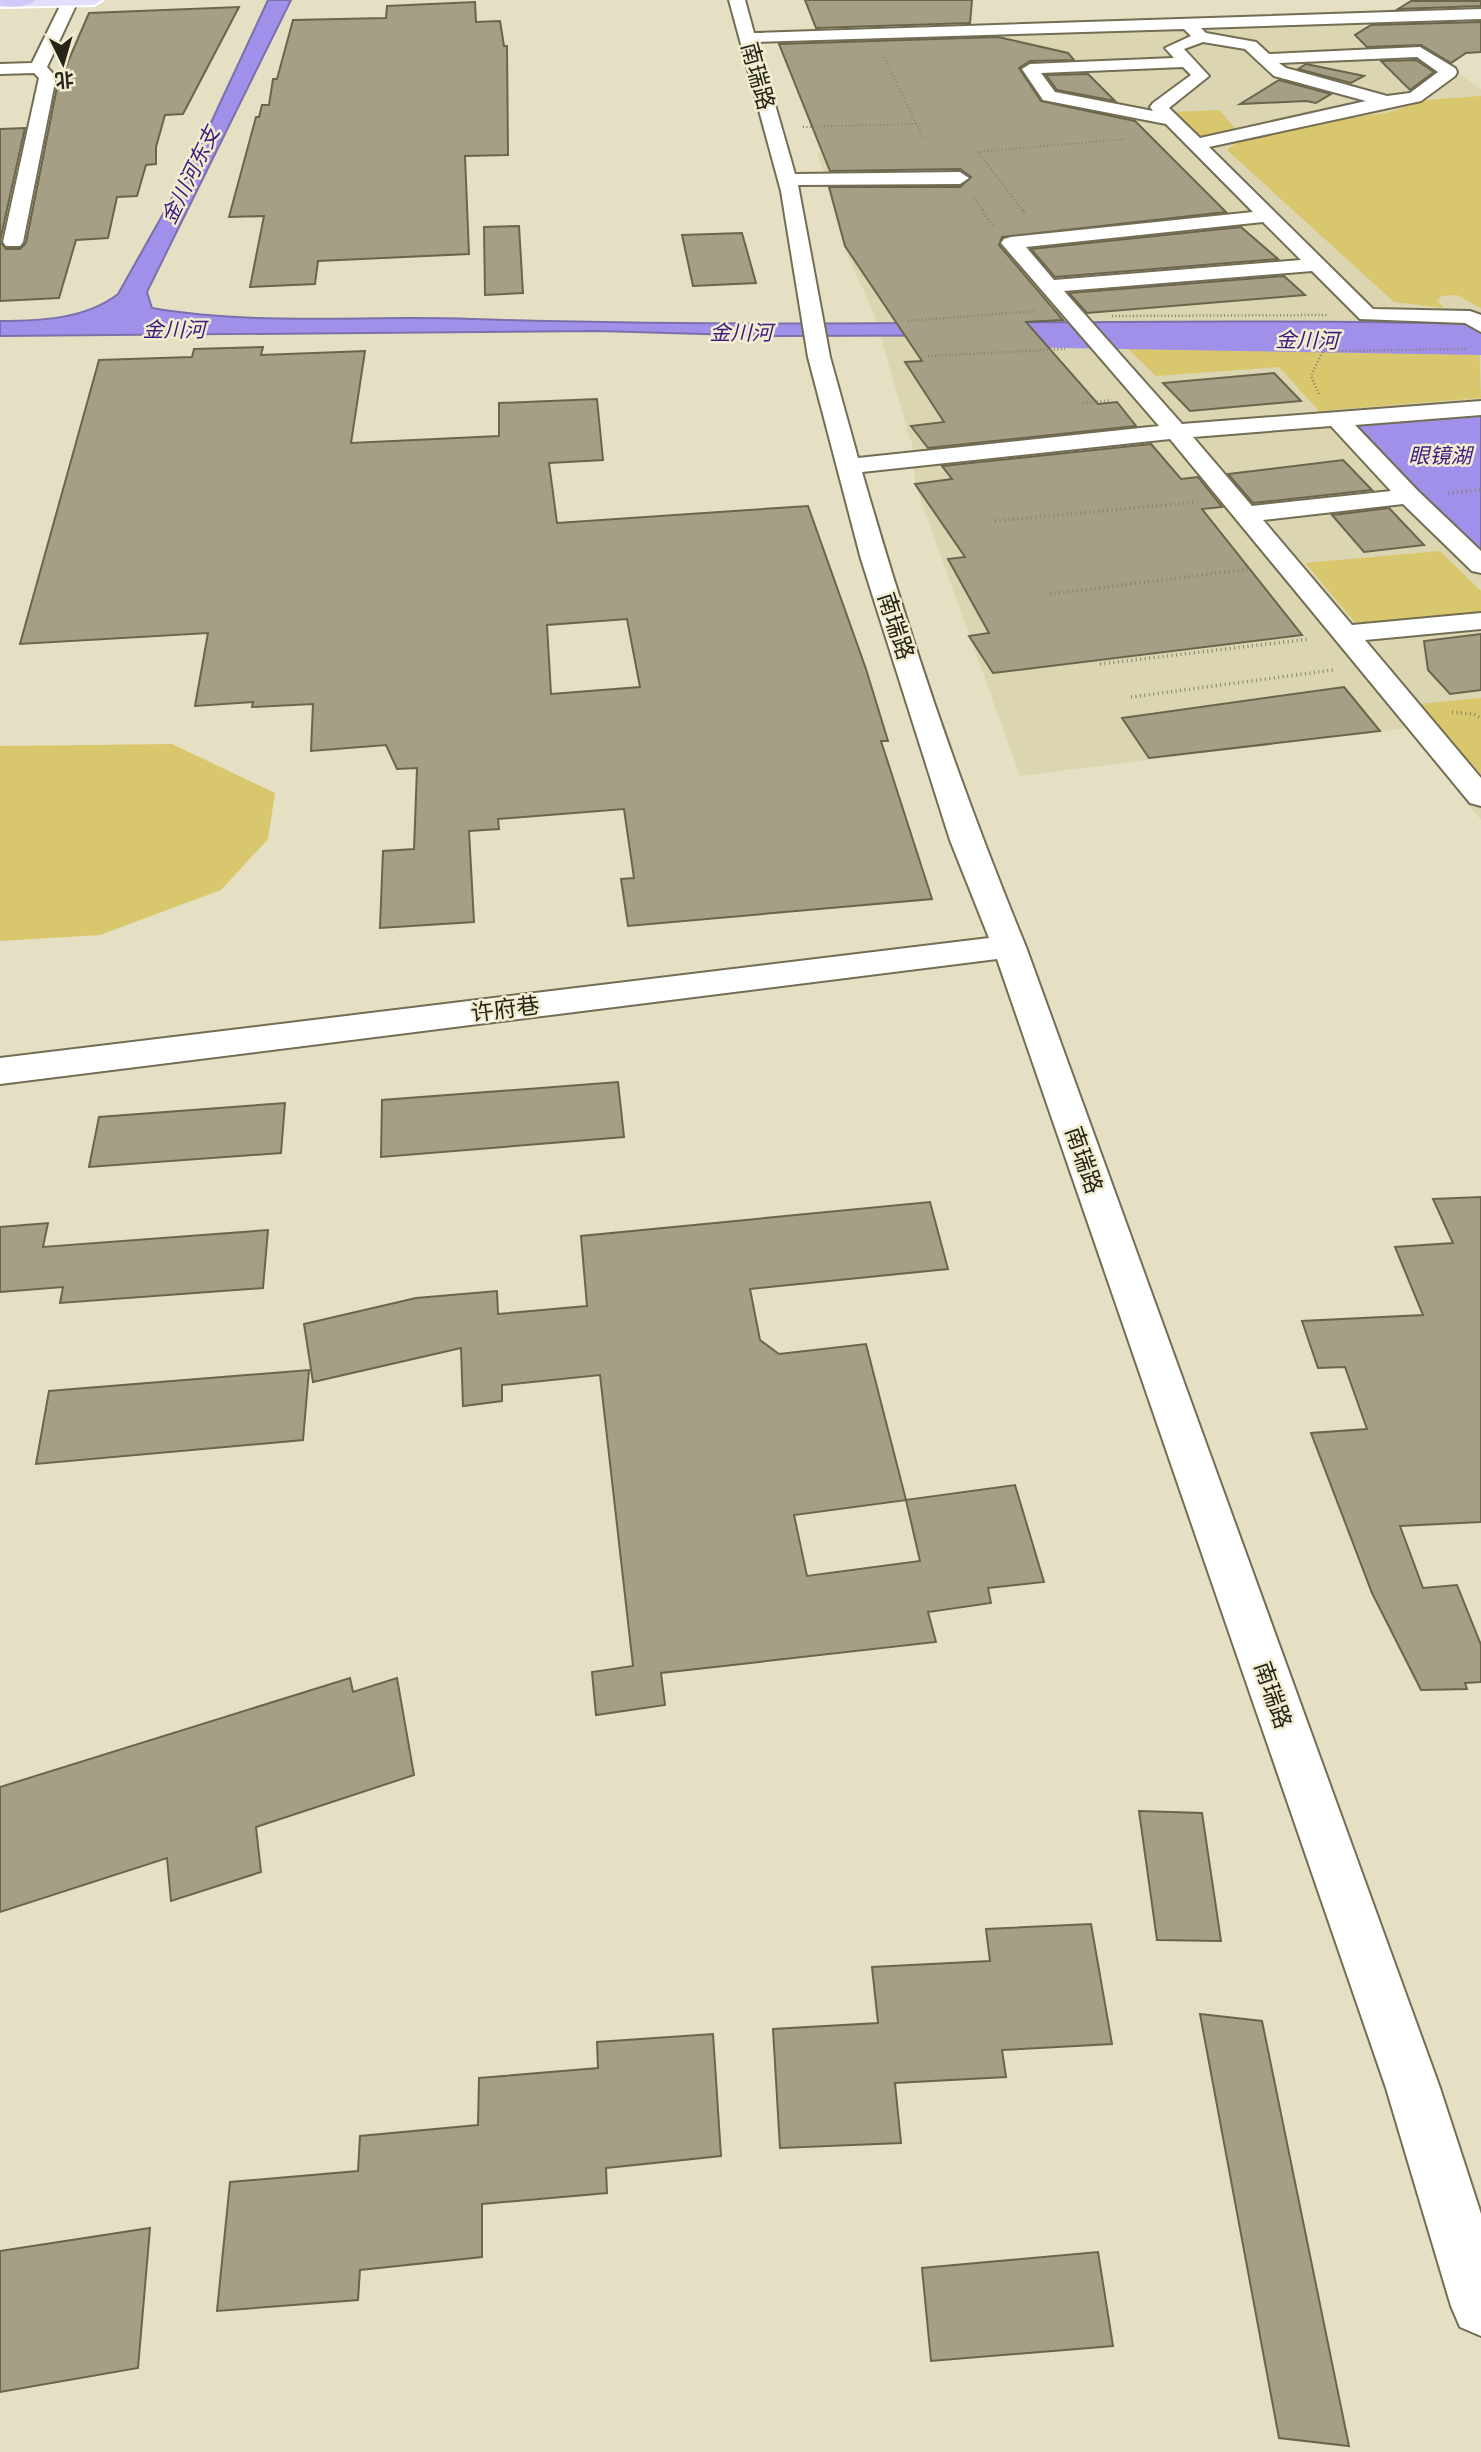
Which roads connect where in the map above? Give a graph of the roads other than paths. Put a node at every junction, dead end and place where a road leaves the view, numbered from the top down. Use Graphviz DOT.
graph roads {
  1 [pos="28,0"];
  2 [pos="94,0"];
  3 [pos="737,0"];
  4 [pos="70,1"];
  5 [pos="3,2"];
  6 [pos="1481,14"];
  7 [pos="1195,31"];
  8 [pos="747,38"];
  9 [pos="1265,58"];
  10 [pos="1187,62"];
  11 [pos="38,68"];
  12 [pos="0,69"];
  13 [pos="1387,102"];
  14 [pos="1185,133"];
  15 [pos="960,178"];
  16 [pos="787,180"];
  17 [pos="1267,216"];
  18 [pos="13,242"];
  19 [pos="1316,265"];
  20 [pos="1051,286"];
  21 [pos="1477,321"];
  22 [pos="1481,408"];
  23 [pos="1337,419"];
  24 [pos="1176,431"];
  25 [pos="848,466"];
  26 [pos="1409,496"];
  27 [pos="1240,506"];
  28 [pos="1481,565"];
  29 [pos="1481,621"];
  30 [pos="1346,634"];
  31 [pos="1481,797"];
  32 [pos="1009,947"];
  33 [pos="0,1071"];
  34 [pos="1481,2306"];
  1 -- 5 [label="highway"];
  2 -- 4 [label="main road"];
  3 -- 8 [label="street, 南瑞路"];
  4 -- 5 [label="main road"];
  4 -- 11 [label="street"];
  6 -- 7 [label="street"];
  7 -- 8 [label="street"];
  7 -- 9 [label="street"];
  7 -- 10 [label="street"];
  8 -- 16 [label="street, 南瑞路"];
  9 -- 13 [label="street"];
  9 -- 13 [label="street"];
  10 -- 14 [label="street"];
  10 -- 14 [label="street"];
  11 -- 12 [label="street"];
  11 -- 18 [label="street"];
  13 -- 14 [label="street"];
  14 -- 17 [label="street"];
  15 -- 16 [label="street"];
  16 -- 25 [label="street, 南瑞路"];
  17 -- 19 [label="street"];
  17 -- 20 [label="street"];
  19 -- 20 [label="street"];
  19 -- 21 [label="street"];
  20 -- 24 [label="street"];
  22 -- 23 [label="street"];
  23 -- 24 [label="street"];
  23 -- 26 [label="street"];
  24 -- 25 [label="street"];
  24 -- 27 [label="street"];
  25 -- 32 [label="street, 南瑞路"];
  26 -- 27 [label="street"];
  26 -- 28 [label="street"];
  27 -- 30 [label="street"];
  29 -- 30 [label="street"];
  30 -- 31 [label="street"];
  32 -- 33 [label="street, 许府巷"];
  32 -- 34 [label="street, 南瑞路"];
}
